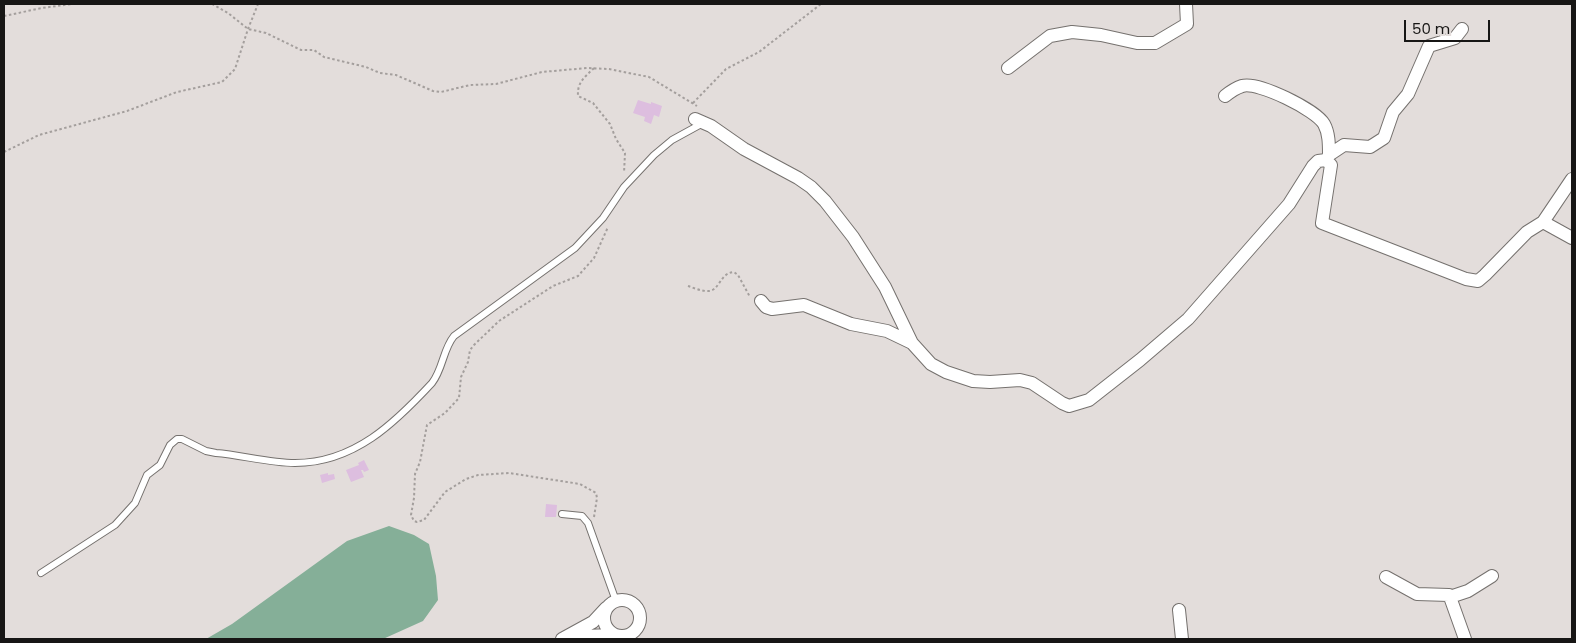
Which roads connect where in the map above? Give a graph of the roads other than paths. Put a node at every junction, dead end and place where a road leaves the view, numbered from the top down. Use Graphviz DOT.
graph roads {
  1 [pos="1186,4"];
  2 [pos="1462,29"];
  3 [pos="1008,68"];
  4 [pos="1225,96"];
  5 [pos="699,116"];
  6 [pos="1327,157"];
  7 [pos="1572,179"];
  8 [pos="1543,222"];
  9 [pos="1572,238"];
  10 [pos="763,304"];
  11 [pos="912,343"];
  12 [pos="562,514"];
  13 [pos="41,573"];
  14 [pos="1492,576"];
  15 [pos="1386,577"];
  16 [pos="1450,597"];
  17 [pos="611,605"];
  18 [pos="1179,610"];
  19 [pos="614,635"];
  20 [pos="629,638"];
  21 [pos="563,639"];
  22 [pos="1182,639"];
  23 [pos="1465,639"];
  1 -- 3 [label="street"];
  2 -- 6 [label="street"];
  4 -- 6 [label="street"];
  5 -- 11 [label="street"];
  5 -- 13 [label="lane"];
  6 -- 8 [label="street"];
  6 -- 11 [label="street"];
  7 -- 8 [label="street"];
  8 -- 9 [label="street"];
  10 -- 11 [label="street"];
  12 -- 17 [label="lane"];
  14 -- 16 [label="street"];
  15 -- 16 [label="street"];
  16 -- 23 [label="street"];
  17 -- 19 [label="street"];
  17 -- 20 [label="street"];
  17 -- 21 [label="street"];
  18 -- 22 [label="street"];
  19 -- 20 [label="street"];
  19 -- 21 [label="street"];
}
